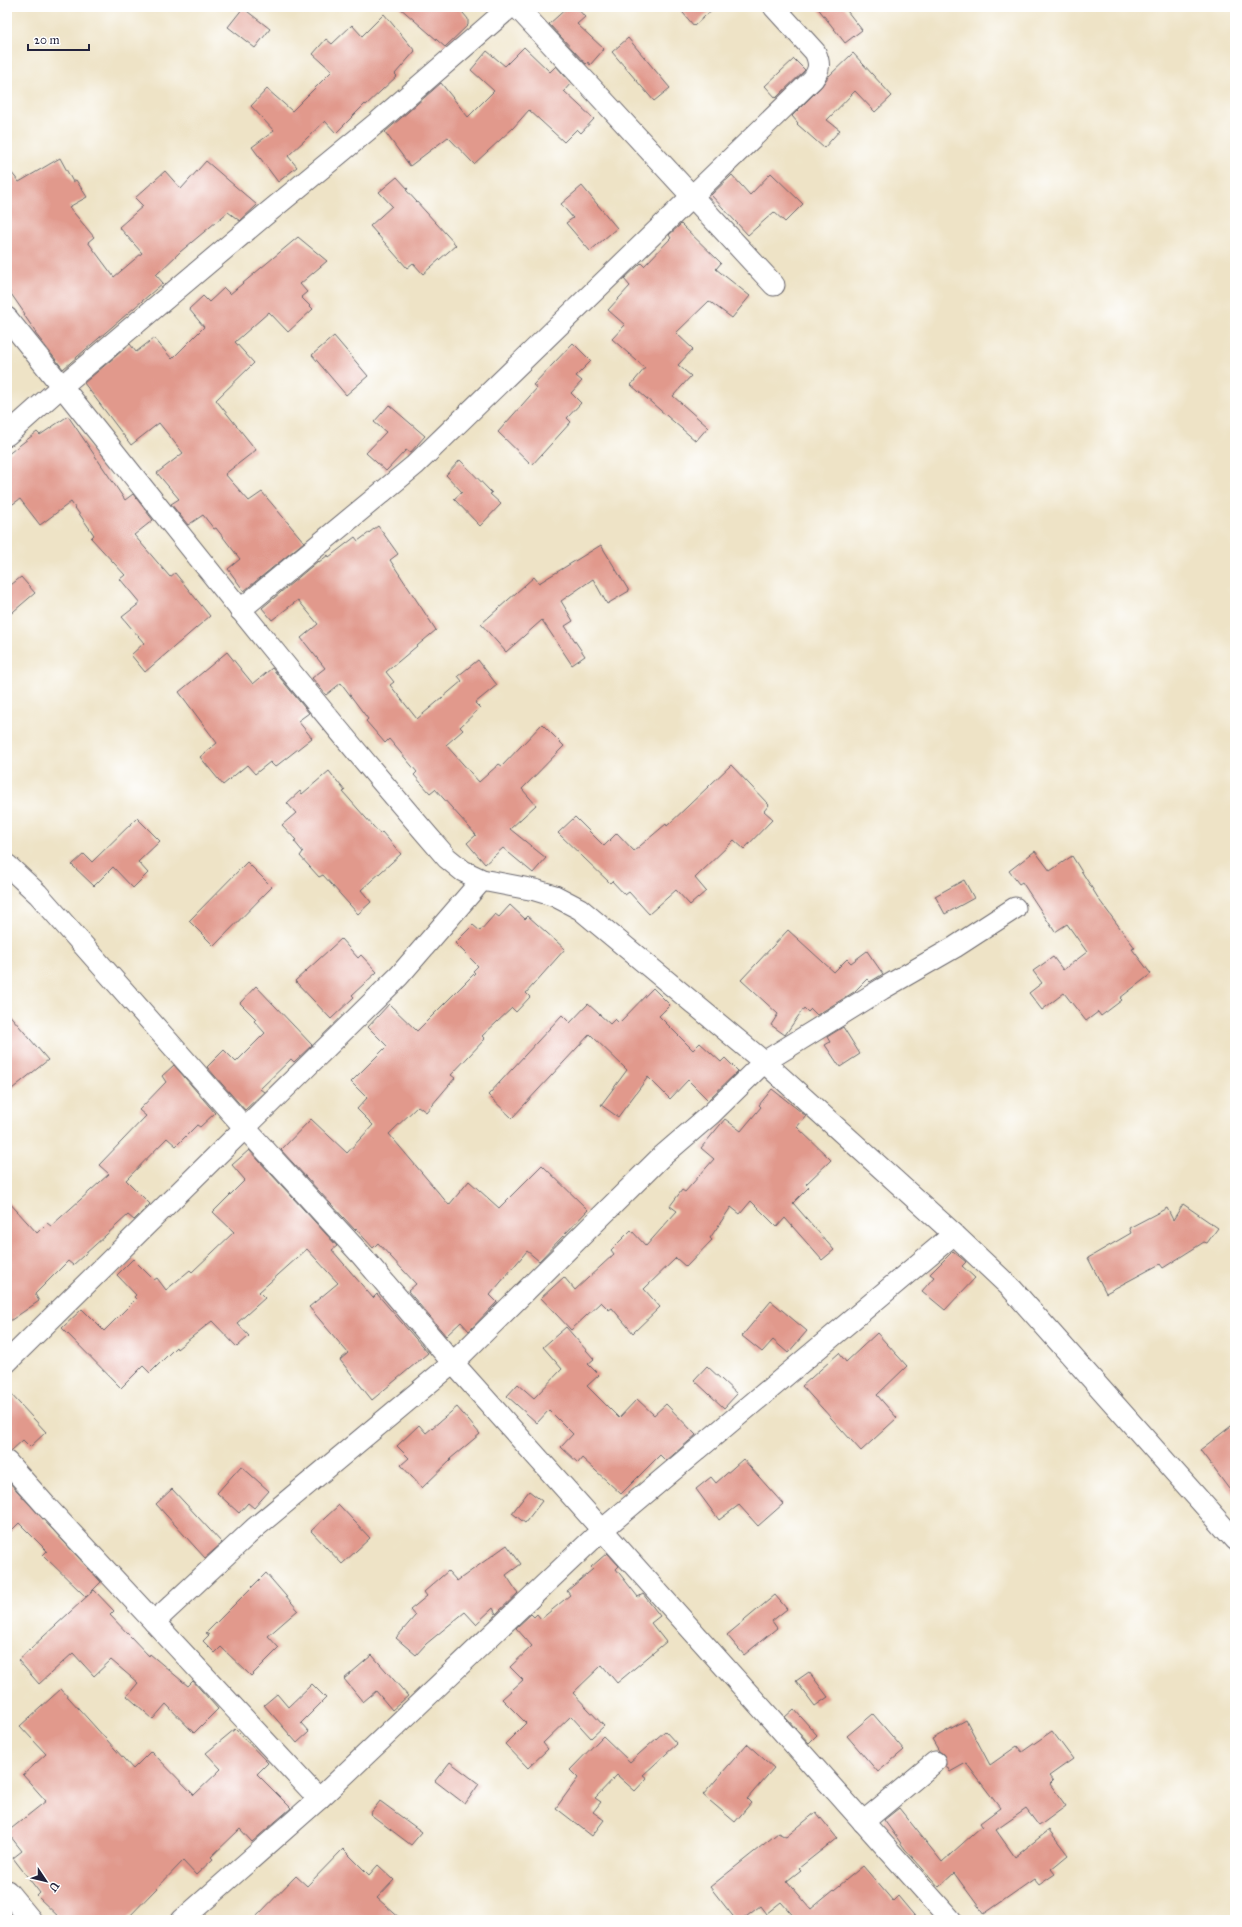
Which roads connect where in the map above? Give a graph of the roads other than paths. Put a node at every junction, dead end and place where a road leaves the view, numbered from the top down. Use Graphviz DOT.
graph roads {
  1 [pos="510,7"];
  2 [pos="517,7"];
  3 [pos="774,7"];
  4 [pos="692,197"];
  5 [pos="774,285"];
  6 [pos="7,318"];
  7 [pos="62,386"];
  8 [pos="7,435"];
  9 [pos="240,610"];
  10 [pos="7,865"];
  11 [pos="482,880"];
  12 [pos="1015,908"];
  13 [pos="764,1062"];
  14 [pos="244,1127"];
  15 [pos="954,1234"];
  16 [pos="7,1362"];
  17 [pos="453,1363"];
  18 [pos="7,1462"];
  19 [pos="602,1530"];
  20 [pos="1235,1540"];
  21 [pos="154,1622"];
  22 [pos="935,1762"];
  23 [pos="319,1799"];
  24 [pos="863,1822"];
  25 [pos="7,1891"];
  26 [pos="32,1920"];
  27 [pos="182,1920"];
  28 [pos="951,1920"];
  1 -- 7 [label="street"];
  2 -- 4 [label="street"];
  3 -- 4 [label="street"];
  4 -- 5 [label="street"];
  4 -- 9 [label="street"];
  6 -- 7 [label="street"];
  7 -- 8 [label="street"];
  7 -- 9 [label="street"];
  9 -- 11 [label="street"];
  10 -- 14 [label="street"];
  11 -- 13 [label="street"];
  11 -- 14 [label="street"];
  12 -- 13 [label="street"];
  13 -- 15 [label="street"];
  13 -- 17 [label="street"];
  14 -- 16 [label="street"];
  14 -- 17 [label="street"];
  15 -- 19 [label="street"];
  15 -- 20 [label="street"];
  17 -- 19 [label="street"];
  17 -- 21 [label="street"];
  18 -- 21 [label="street"];
  19 -- 23 [label="street"];
  19 -- 24 [label="street"];
  21 -- 23 [label="street"];
  22 -- 24 [label="street"];
  23 -- 27 [label="street"];
  24 -- 28 [label="street"];
  25 -- 26 [label="street"];
}
